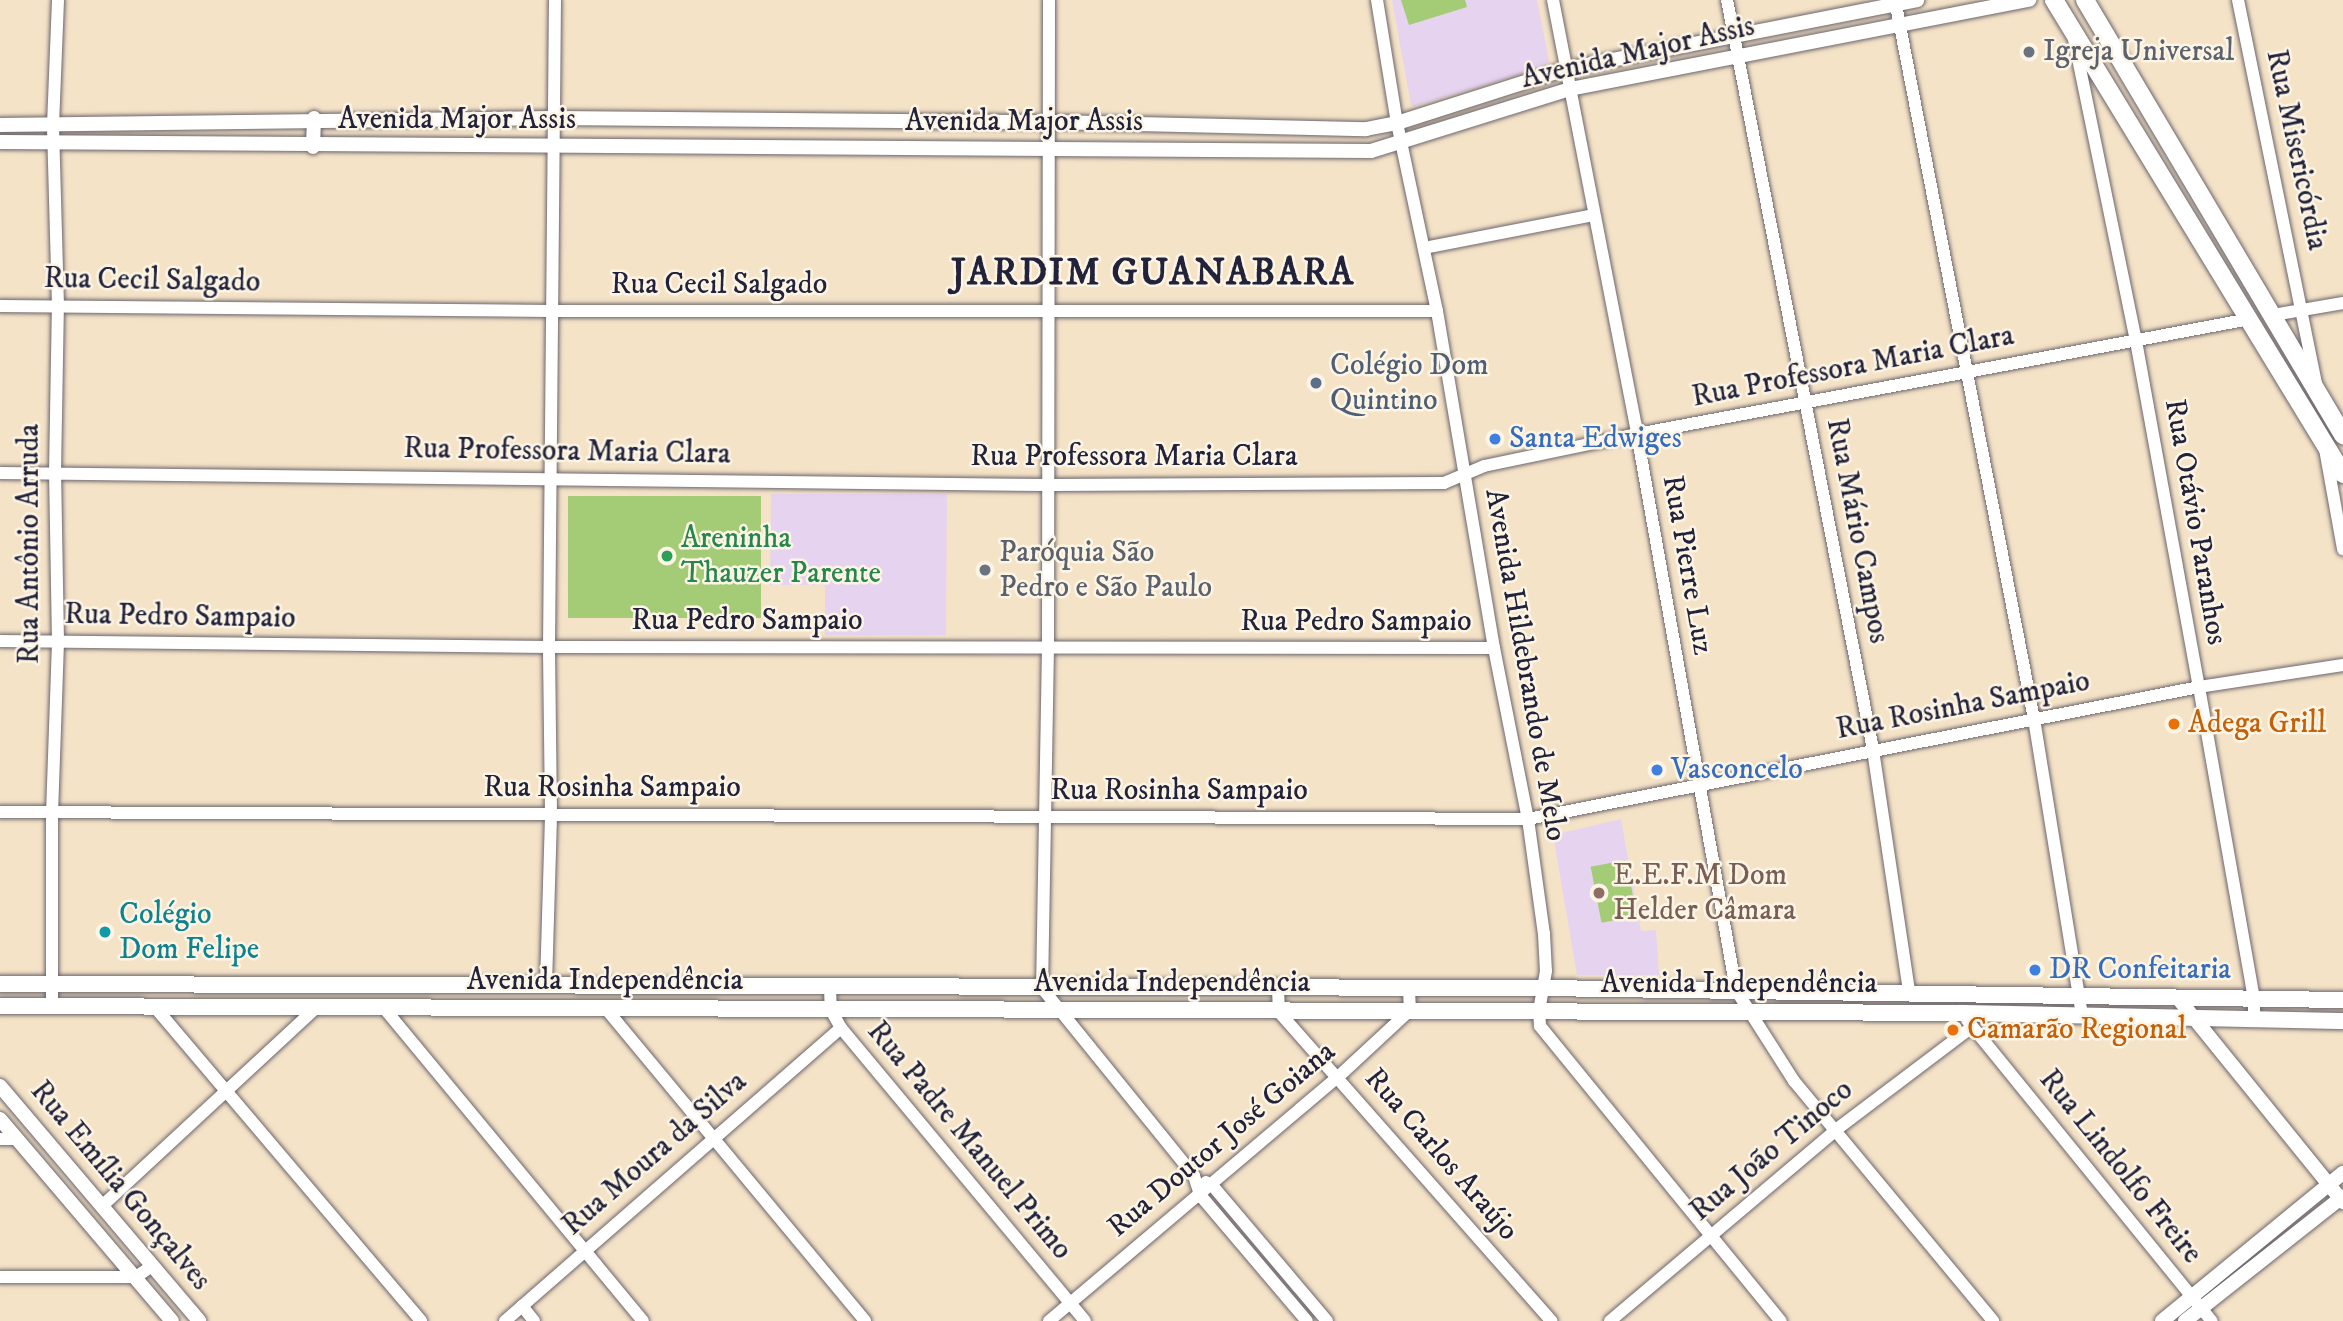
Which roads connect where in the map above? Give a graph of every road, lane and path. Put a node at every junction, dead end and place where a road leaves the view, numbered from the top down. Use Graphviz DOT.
graph roads {
  1 [pos="58,0"];
  2 [pos="555,0"];
  3 [pos="1049,0"];
  4 [pos="1377,0"];
  5 [pos="1553,0"];
  6 [pos="1727,0"];
  7 [pos="1917,0"];
  8 [pos="2029,0"];
  9 [pos="2054,0"];
  10 [pos="2085,0"];
  11 [pos="2238,0"];
  12 [pos="1895,2"];
  13 [pos="1900,25"];
  14 [pos="1734,36"];
  15 [pos="2074,36"];
  16 [pos="1737,56"];
  17 [pos="1566,69"];
  18 [pos="1570,89"];
  19 [pos="314,118"];
  20 [pos="554,118"];
  21 [pos="802,120"];
  22 [pos="1051,122"];
  23 [pos="1397,123"];
  24 [pos="0,125"];
  25 [pos="53,125"];
  26 [pos="0,142"];
  27 [pos="54,143"];
  28 [pos="1401,143"];
  29 [pos="313,146"];
  30 [pos="554,146"];
  31 [pos="800,146"];
  32 [pos="1051,148"];
  33 [pos="1594,215"];
  34 [pos="1424,248"];
  35 [pos="2343,303"];
  36 [pos="0,306"];
  37 [pos="58,306"];
  38 [pos="551,311"];
  39 [pos="1437,311"];
  40 [pos="2302,311"];
  41 [pos="1049,312"];
  42 [pos="2273,315"];
  43 [pos="2250,319"];
  44 [pos="2136,341"];
  45 [pos="1967,372"];
  46 [pos="2318,393"];
  47 [pos="1805,402"];
  48 [pos="1637,433"];
  49 [pos="2343,435"];
  50 [pos="2323,441"];
  51 [pos="0,473"];
  52 [pos="55,473"];
  53 [pos="2343,474"];
  54 [pos="1464,475"];
  55 [pos="551,478"];
  56 [pos="1049,485"];
  57 [pos="2343,549"];
  58 [pos="0,641"];
  59 [pos="58,642"];
  60 [pos="549,647"];
  61 [pos="1048,647"];
  62 [pos="1494,648"];
  63 [pos="2343,664"];
  64 [pos="2199,687"];
  65 [pos="2034,719"];
  66 [pos="1873,750"];
  67 [pos="1700,787"];
  68 [pos="0,812"];
  69 [pos="52,814"];
  70 [pos="551,814"];
  71 [pos="1044,816"];
  72 [pos="1528,819"];
  73 [pos="52,984"];
  74 [pos="0,985"];
  75 [pos="546,985"];
  76 [pos="830,987"];
  77 [pos="1042,988"];
  78 [pos="1278,988"];
  79 [pos="1543,988"];
  80 [pos="1409,989"];
  81 [pos="1736,990"];
  82 [pos="1909,991"];
  83 [pos="2078,994"];
  84 [pos="2177,997"];
  85 [pos="2254,999"];
  86 [pos="2343,1000"];
  87 [pos="52,1005"];
  88 [pos="0,1006"];
  89 [pos="154,1006"];
  90 [pos="316,1008"];
  91 [pos="384,1008"];
  92 [pos="607,1010"];
  93 [pos="831,1010"];
  94 [pos="1059,1010"];
  95 [pos="1410,1010"];
  96 [pos="1539,1010"];
  97 [pos="1279,1012"];
  98 [pos="1750,1013"];
  99 [pos="2082,1016"];
  100 [pos="2194,1018"];
  101 [pos="1967,1020"];
  102 [pos="2253,1020"];
  103 [pos="2343,1021"];
  104 [pos="841,1028"];
  105 [pos="1338,1077"];
  106 [pos="0,1086"];
  107 [pos="226,1090"];
  108 [pos="0,1119"];
  109 [pos="1837,1129"];
  110 [pos="0,1139"];
  111 [pos="16,1139"];
  112 [pos="713,1139"];
  113 [pos="2343,1173"];
  114 [pos="1194,1176"];
  115 [pos="1212,1185"];
  116 [pos="2329,1185"];
  117 [pos="1200,1195"];
  118 [pos="2342,1199"];
  119 [pos="102,1206"];
  120 [pos="1712,1235"];
  121 [pos="584,1250"];
  122 [pos="152,1266"];
  123 [pos="0,1277"];
  124 [pos="136,1277"];
  125 [pos="2196,1302"];
  126 [pos="1070,1303"];
  127 [pos="522,1306"];
  128 [pos="1324,1320"];
  129 [pos="172,1321"];
  130 [pos="199,1321"];
  131 [pos="421,1321"];
  132 [pos="505,1321"];
  133 [pos="534,1321"];
  134 [pos="643,1321"];
  135 [pos="865,1321"];
  136 [pos="1049,1321"];
  137 [pos="1085,1321"];
  138 [pos="1307,1321"];
  139 [pos="1551,1321"];
  140 [pos="1610,1321"];
  141 [pos="1781,1321"];
  142 [pos="1993,1321"];
  143 [pos="2162,1321"];
  144 [pos="2185,1321"];
  145 [pos="2211,1321"];
  1 -- 25 [label="street, Rua Antônio Arruda"];
  2 -- 20 [label="street"];
  3 -- 22 [label="street"];
  4 -- 23 [label="street, Avenida Hildebrando de Melo"];
  5 -- 17 [label="street, Rua Pierre Luz"];
  6 -- 14 [label="street, Rua Mário Campos"];
  7 -- 12 [label="street, Avenida Major Assis"];
  8 -- 13 [label="street, Avenida Major Assis"];
  9 -- 15 [label="main road"];
  10 -- 42 [label="main road"];
  11 -- 40 [label="street, Rua Misericórdia"];
  12 -- 13 [label="street"];
  12 -- 14 [label="street, Avenida Major Assis"];
  13 -- 16 [label="street, Avenida Major Assis"];
  13 -- 45 [label="street"];
  14 -- 16 [label="street, Rua Mário Campos"];
  14 -- 17 [label="street, Avenida Major Assis"];
  15 -- 43 [label="main road"];
  15 -- 44 [label="street, Rua Otávio Paranhos"];
  16 -- 18 [label="street, Avenida Major Assis"];
  16 -- 47 [label="street, Rua Mário Campos"];
  17 -- 18 [label="street, Rua Pierre Luz"];
  17 -- 23 [label="street, Avenida Major Assis"];
  18 -- 28 [label="street, Avenida Major Assis"];
  18 -- 33 [label="street, Rua Pierre Luz"];
  19 -- 20 [label="street, Avenida Major Assis"];
  19 -- 25 [label="street, Avenida Major Assis"];
  19 -- 29 [label="street"];
  20 -- 21 [label="street, Avenida Major Assis"];
  20 -- 30 [label="street"];
  21 -- 22 [label="street, Avenida Major Assis"];
  21 -- 31 [label="street"];
  22 -- 23 [label="street, Avenida Major Assis"];
  22 -- 32 [label="street"];
  23 -- 28 [label="street, Avenida Hildebrando de Melo"];
  24 -- 25 [label="street, Avenida Major Assis"];
  25 -- 27 [label="street, Rua Antônio Arruda"];
  26 -- 27 [label="street, Avenida Major Assis"];
  27 -- 29 [label="street, Avenida Major Assis"];
  27 -- 37 [label="street, Rua Antônio Arruda"];
  28 -- 32 [label="street, Avenida Major Assis"];
  28 -- 34 [label="street, Avenida Hildebrando de Melo"];
  29 -- 30 [label="street, Avenida Major Assis"];
  30 -- 31 [label="street, Avenida Major Assis"];
  30 -- 38 [label="street"];
  31 -- 32 [label="street, Avenida Major Assis"];
  32 -- 41 [label="street"];
  33 -- 34 [label="street"];
  33 -- 48 [label="street, Rua Pierre Luz"];
  34 -- 39 [label="street, Avenida Hildebrando de Melo"];
  35 -- 40 [label="street"];
  36 -- 37 [label="street, Rua Cecil Salgado"];
  37 -- 38 [label="street, Rua Cecil Salgado"];
  37 -- 52 [label="street, Rua Antônio Arruda"];
  38 -- 41 [label="street, Rua Cecil Salgado"];
  38 -- 55 [label="street"];
  39 -- 41 [label="street, Rua Cecil Salgado"];
  39 -- 54 [label="street, Avenida Hildebrando de Melo"];
  40 -- 42 [label="street"];
  40 -- 46 [label="street, Rua Misericórdia"];
  41 -- 56 [label="street"];
  42 -- 46 [label="main road"];
  43 -- 44 [label="street, Rua Professora Maria Clara"];
  43 -- 50 [label="main road"];
  44 -- 45 [label="street, Rua Professora Maria Clara"];
  44 -- 64 [label="street, Rua Otávio Paranhos"];
  45 -- 47 [label="street, Rua Professora Maria Clara"];
  45 -- 65 [label="street"];
  46 -- 49 [label="main road"];
  47 -- 48 [label="street, Rua Professora Maria Clara"];
  47 -- 66 [label="street, Rua Mário Campos"];
  48 -- 54 [label="street, Rua Professora Maria Clara"];
  48 -- 67 [label="street, Rua Pierre Luz"];
  50 -- 53 [label="main road"];
  50 -- 57 [label="street"];
  51 -- 52 [label="street, Rua Professora Maria Clara"];
  52 -- 55 [label="street, Rua Professora Maria Clara"];
  52 -- 59 [label="street, Rua Antônio Arruda"];
  54 -- 56 [label="street, Rua Professora Maria Clara"];
  54 -- 62 [label="street, Avenida Hildebrando de Melo"];
  55 -- 56 [label="street, Rua Professora Maria Clara"];
  55 -- 60 [label="street"];
  56 -- 61 [label="street"];
  58 -- 59 [label="street, Rua Pedro Sampaio"];
  59 -- 60 [label="street, Rua Pedro Sampaio"];
  59 -- 69 [label="street, Rua Antônio Arruda"];
  60 -- 61 [label="street, Rua Pedro Sampaio"];
  60 -- 70 [label="street"];
  61 -- 62 [label="street, Rua Pedro Sampaio"];
  61 -- 71 [label="street"];
  62 -- 72 [label="street, Avenida Hildebrando de Melo"];
  63 -- 64 [label="street, Rua Rosinha Sampaio"];
  64 -- 65 [label="street, Rua Rosinha Sampaio"];
  64 -- 85 [label="street, Rua Otávio Paranhos"];
  65 -- 66 [label="street, Rua Rosinha Sampaio"];
  65 -- 83 [label="street"];
  66 -- 67 [label="street, Rua Rosinha Sampaio"];
  66 -- 82 [label="street, Rua Mário Campos"];
  67 -- 72 [label="street, Rua Rosinha Sampaio"];
  67 -- 81 [label="street, Rua Pierre Luz"];
  68 -- 69 [label="street, Rua Rosinha Sampaio"];
  69 -- 70 [label="street, Rua Rosinha Sampaio"];
  69 -- 73 [label="street, Rua Antônio Arruda"];
  70 -- 71 [label="street, Rua Rosinha Sampaio"];
  70 -- 75 [label="street"];
  71 -- 72 [label="street, Rua Rosinha Sampaio"];
  71 -- 77 [label="street"];
  72 -- 79 [label="street, Avenida Hildebrando de Melo"];
  73 -- 74 [label="main road, Avenida Independência"];
  73 -- 75 [label="main road, Avenida Independência"];
  73 -- 87 [label="street, Rua Antônio Arruda"];
  75 -- 76 [label="main road, Avenida Independência"];
  76 -- 77 [label="main road, Avenida Independência"];
  76 -- 93 [label="street, Rua Padre Manuel Primo"];
  77 -- 78 [label="main road, Avenida Independência"];
  77 -- 94 [label="street"];
  78 -- 80 [label="main road, Avenida Independência"];
  78 -- 97 [label="street"];
  79 -- 80 [label="main road, Avenida Independência"];
  79 -- 81 [label="main road, Avenida Independência"];
  79 -- 96 [label="street, Avenida Hildebrando de Melo"];
  80 -- 95 [label="street"];
  81 -- 82 [label="main road, Avenida Independência"];
  81 -- 98 [label="street, Rua Pierre Luz"];
  82 -- 83 [label="main road, Avenida Independência"];
  83 -- 84 [label="main road, Avenida Independência"];
  83 -- 99 [label="street"];
  84 -- 85 [label="main road, Avenida Independência"];
  84 -- 100 [label="street"];
  85 -- 86 [label="main road, Avenida Independência"];
  85 -- 102 [label="street, Rua Otávio Paranhos"];
  87 -- 88 [label="main road, Avenida Independência"];
  87 -- 89 [label="main road, Avenida Independência"];
  89 -- 90 [label="main road, Avenida Independência"];
  89 -- 107 [label="street"];
  90 -- 91 [label="main road, Avenida Independência"];
  90 -- 107 [label="street"];
  91 -- 92 [label="main road, Avenida Independência"];
  91 -- 121 [label="street"];
  92 -- 93 [label="main road, Avenida Independência"];
  92 -- 112 [label="street"];
  93 -- 94 [label="main road, Avenida Independência"];
  93 -- 104 [label="street, Rua Padre Manuel Primo"];
  94 -- 97 [label="main road, Avenida Independência"];
  94 -- 114 [label="street"];
  95 -- 96 [label="main road, Avenida Independência"];
  95 -- 97 [label="main road, Avenida Independência"];
  95 -- 105 [label="street, Rua Doutor José Goiana"];
  96 -- 98 [label="main road, Avenida Independência"];
  96 -- 120 [label="street"];
  97 -- 105 [label="street, Rua Carlos Araújo"];
  98 -- 101 [label="main road, Avenida Independência"];
  98 -- 109 [label="street, Rua Pierre Luz"];
  99 -- 100 [label="main road, Avenida Independência"];
  99 -- 101 [label="main road, Avenida Independência"];
  100 -- 102 [label="main road, Avenida Independência"];
  100 -- 116 [label="street"];
  101 -- 109 [label="street, Rua João Tinoco"];
  101 -- 125 [label="street, Rua Lindolfo Freire"];
  102 -- 103 [label="main road, Avenida Independência"];
  104 -- 112 [label="street, Rua Moura da Silva"];
  104 -- 126 [label="street, Rua Padre Manuel Primo"];
  105 -- 115 [label="street, Rua Doutor José Goiana"];
  105 -- 139 [label="street, Rua Carlos Araújo"];
  106 -- 119 [label="street, Rua Emília Gonçalves"];
  107 -- 119 [label="street"];
  107 -- 131 [label="street"];
  108 -- 111 [label="street, Rua Emília Gonçalves"];
  109 -- 120 [label="street, Rua João Tinoco"];
  109 -- 142 [label="street, Rua Pierre Luz"];
  110 -- 111 [label="street"];
  111 -- 124 [label="street, Rua Emília Gonçalves"];
  112 -- 121 [label="street, Rua Moura da Silva"];
  112 -- 135 [label="street"];
  113 -- 116 [label="street"];
  114 -- 115 [label="street"];
  114 -- 117 [label="street"];
  115 -- 117 [label="street, Rua Doutor José Goiana"];
  115 -- 128 [label="street"];
  116 -- 118 [label="street"];
  116 -- 125 [label="street"];
  117 -- 126 [label="street, Rua Doutor José Goiana"];
  117 -- 138 [label="street"];
  118 -- 125 [label="street"];
  119 -- 122 [label="street, Rua Emília Gonçalves"];
  120 -- 140 [label="street, Rua João Tinoco"];
  120 -- 141 [label="street"];
  121 -- 127 [label="street, Rua Moura da Silva"];
  121 -- 134 [label="street"];
  122 -- 124 [label="street"];
  122 -- 130 [label="street, Rua Emília Gonçalves"];
  123 -- 124 [label="street"];
  124 -- 129 [label="street, Rua Emília Gonçalves"];
  125 -- 143 [label="street"];
  125 -- 144 [label="street"];
  125 -- 145 [label="street, Rua Lindolfo Freire"];
  126 -- 136 [label="street, Rua Doutor José Goiana"];
  126 -- 137 [label="street, Rua Padre Manuel Primo"];
  127 -- 132 [label="street, Rua Moura da Silva"];
  127 -- 133 [label="street"];
}
